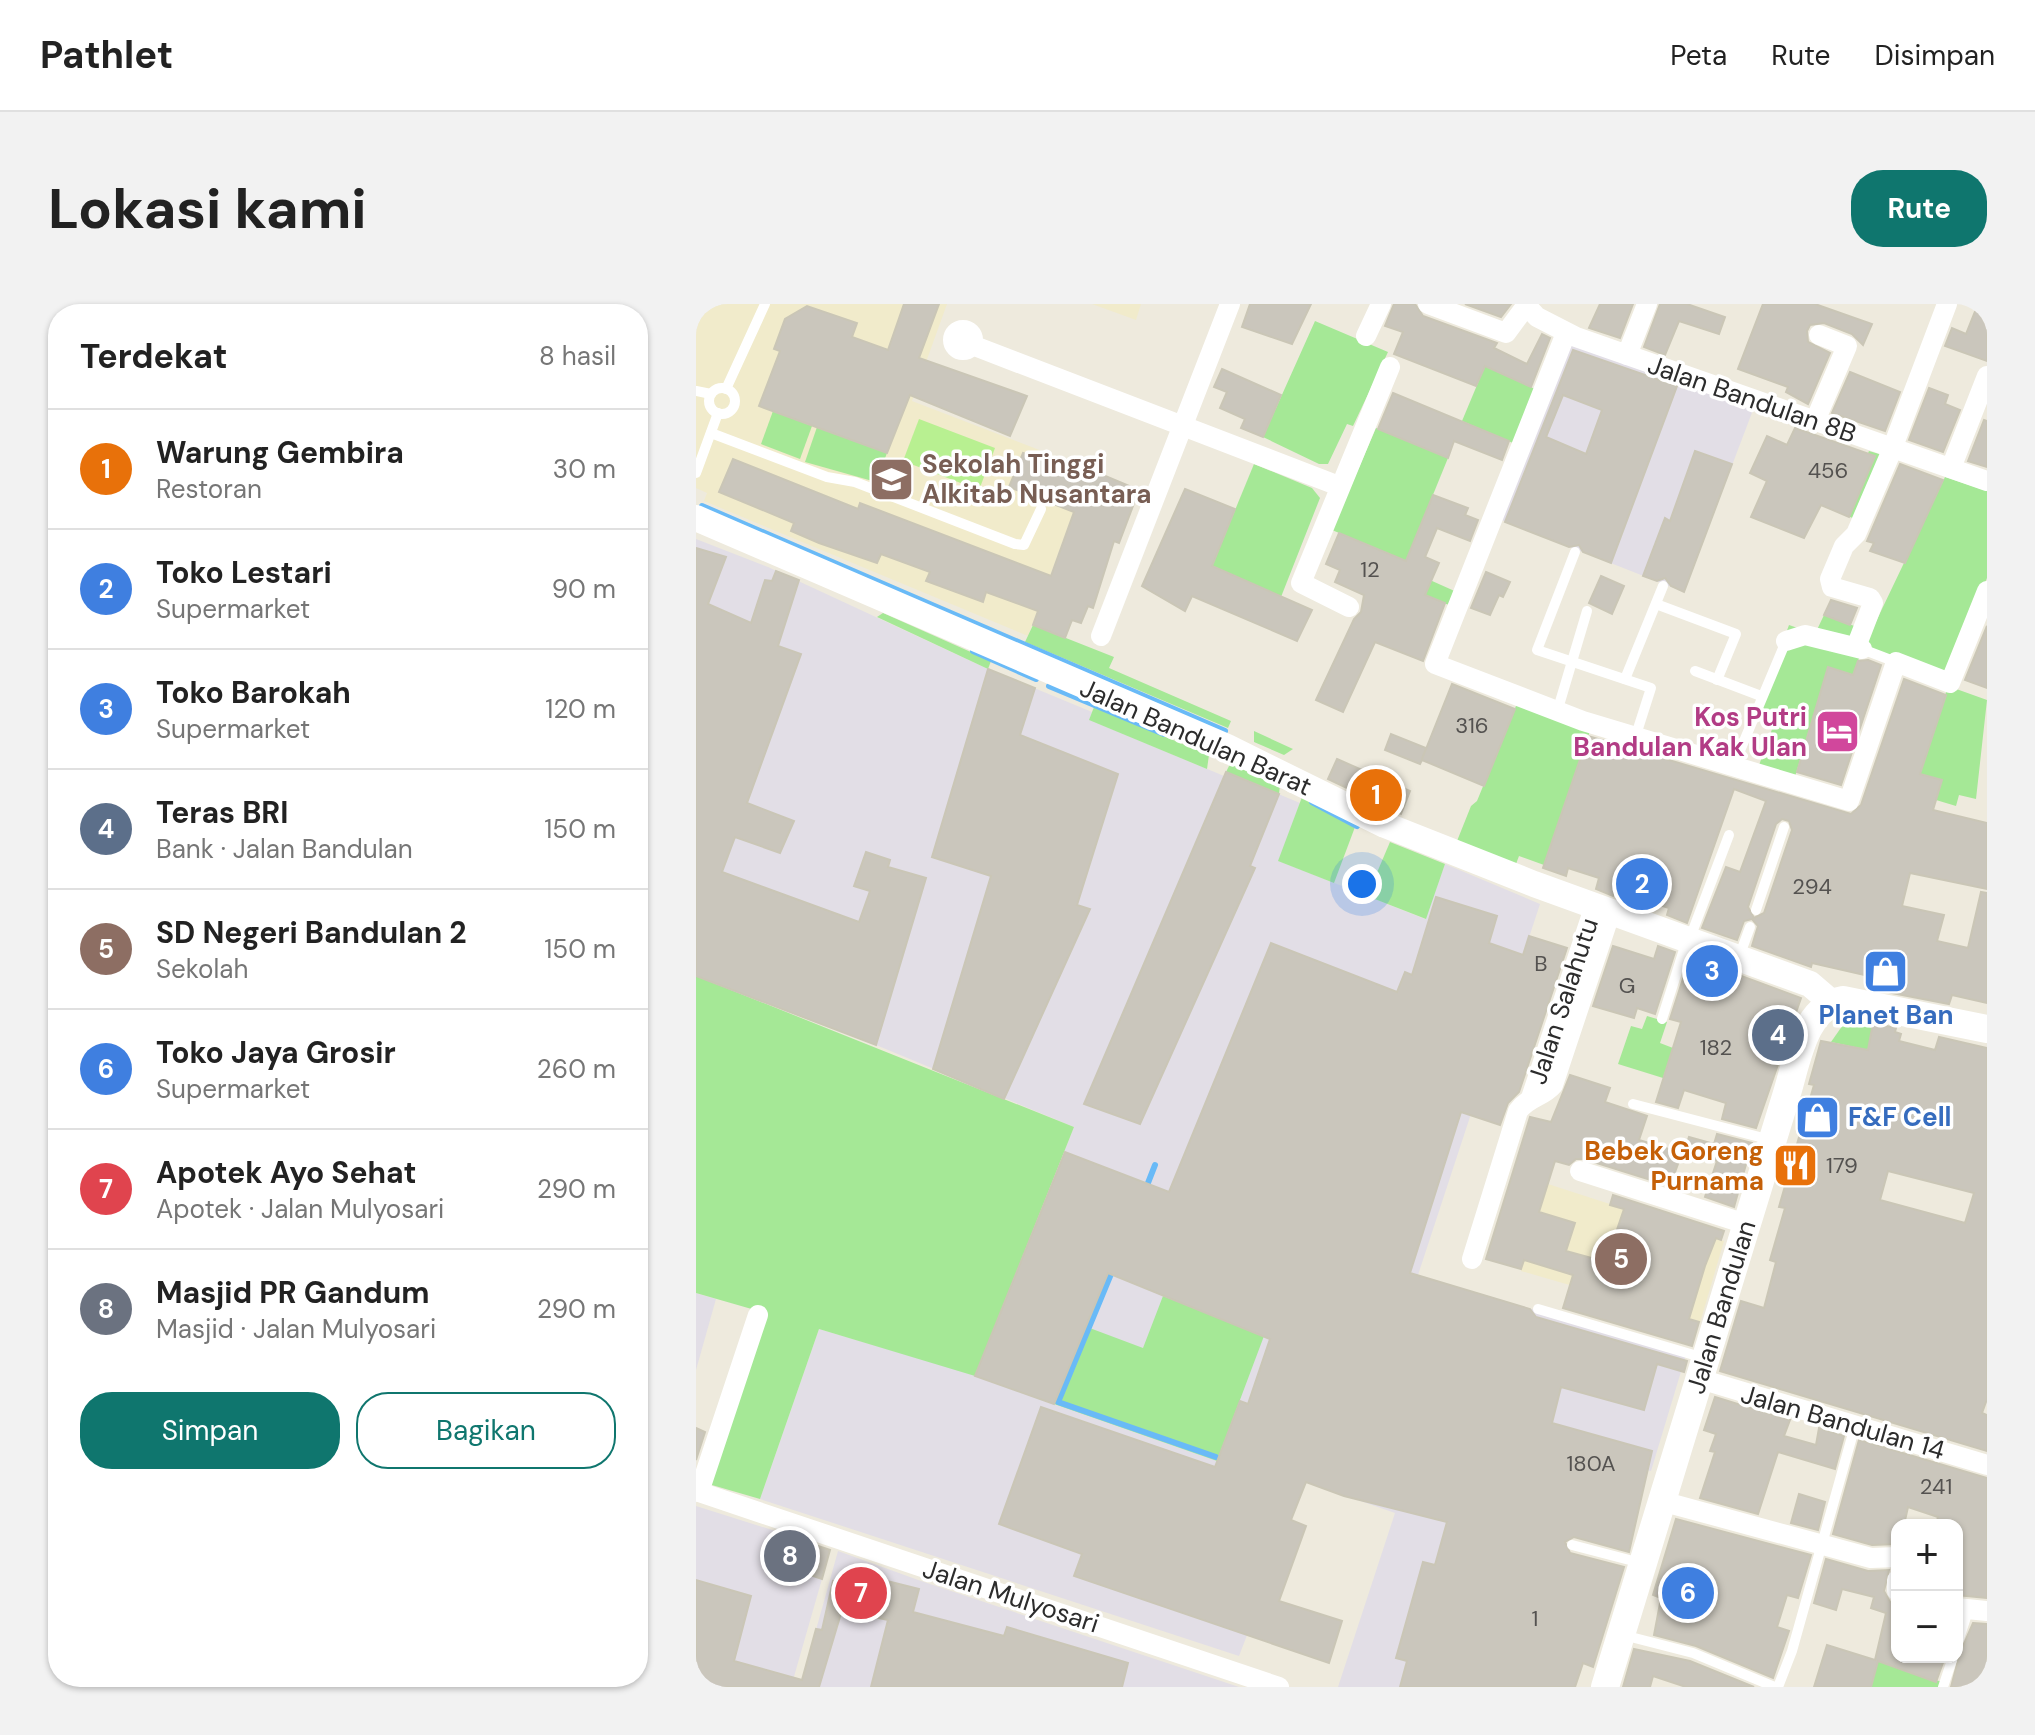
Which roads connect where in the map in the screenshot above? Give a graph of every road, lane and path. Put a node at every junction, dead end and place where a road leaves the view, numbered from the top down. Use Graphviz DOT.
graph roads {
  1 [pos="765,304"];
  2 [pos="1230,304"];
  3 [pos="1381,304"];
  4 [pos="1428,304"];
  5 [pos="1647,304"];
  6 [pos="1947,304"];
  7 [pos="1526,305"];
  8 [pos="1566,333"];
  9 [pos="1819,335"];
  10 [pos="1366,336"];
  11 [pos="972,345"];
  12 [pos="1627,355"];
  13 [pos="1390,367"];
  14 [pos="1987,376"];
  15 [pos="726,389"];
  16 [pos="696,391"];
  17 [pos="711,394"];
  18 [pos="718,413"];
  19 [pos="1815,421"];
  20 [pos="1181,425"];
  21 [pos="711,433"];
  22 [pos="1892,448"];
  23 [pos="1951,468"];
  24 [pos="696,473"];
  25 [pos="1987,481"];
  26 [pos="1339,486"];
  27 [pos="1041,509"];
  28 [pos="696,518"];
  29 [pos="1575,552"];
  30 [pos="1663,586"];
  31 [pos="1987,591"];
  32 [pos="1656,604"];
  33 [pos="1349,607"];
  34 [pos="1587,611"];
  35 [pos="1101,636"];
  36 [pos="1786,641"];
  37 [pos="1859,648"];
  38 [pos="1572,661"];
  39 [pos="1896,662"];
  40 [pos="1695,671"];
  41 [pos="1625,679"];
  42 [pos="1717,680"];
  43 [pos="1761,696"];
  44 [pos="1557,712"];
  45 [pos="1635,738"];
  46 [pos="1734,765"];
  47 [pos="1784,827"];
  48 [pos="1729,835"];
  49 [pos="1603,908"];
  50 [pos="1756,910"];
  51 [pos="1750,927"];
  52 [pos="1688,939"];
  53 [pos="1739,957"];
  54 [pos="1831,1002"];
  55 [pos="1662,1019"];
  56 [pos="1987,1029"];
  57 [pos="1633,1104"];
  58 [pos="1773,1140"];
  59 [pos="1580,1171"];
  60 [pos="1746,1224"];
  61 [pos="1472,1259"];
  62 [pos="1538,1309"];
  63 [pos="758,1315"];
  64 [pos="1703,1369"];
  65 [pos="1855,1426"];
  66 [pos="1987,1465"];
  67 [pos="697,1491"];
  68 [pos="1661,1501"];
  69 [pos="1572,1545"];
  70 [pos="1819,1545"];
  71 [pos="1891,1557"];
  72 [pos="1642,1564"];
  73 [pos="1976,1607"];
  74 [pos="1963,1633"];
  75 [pos="1621,1634"];
  76 [pos="1951,1663"];
  77 [pos="1279,1687"];
  78 [pos="1605,1687"];
  79 [pos="1776,1687"];
  80 [pos="1943,1687"];
  1 -- 15 [label="lane"];
  2 -- 20 [label="street"];
  3 -- 10 [label="street"];
  4 -- 7 [label="street"];
  5 -- 12 [label="street"];
  6 -- 22 [label="street"];
  7 -- 8 [label="street, Jalan Bandulan 8B"];
  8 -- 12 [label="street, Jalan Bandulan 8B"];
  8 -- 44 [label="street"];
  9 -- 19 [label="street"];
  11 -- 20 [label="street"];
  12 -- 19 [label="street, Jalan Bandulan 8B"];
  13 -- 26 [label="street"];
  14 -- 23 [label="street"];
  15 -- 17 [label="lane"];
  15 -- 18 [label="lane"];
  16 -- 17 [label="lane"];
  17 -- 18 [label="lane"];
  18 -- 21 [label="lane"];
  19 -- 22 [label="street, Jalan Bandulan 8B"];
  20 -- 26 [label="street"];
  20 -- 35 [label="street"];
  21 -- 24 [label="lane"];
  21 -- 27 [label="lane"];
  22 -- 23 [label="street, Jalan Bandulan 8B"];
  22 -- 37 [label="street"];
  23 -- 25 [label="street, Jalan Bandulan 8B"];
  26 -- 33 [label="street"];
  28 -- 49 [label="street, Jalan Bandulan Barat"];
  29 -- 38 [label="lane"];
  30 -- 32 [label="lane"];
  31 -- 39 [label="street"];
  32 -- 41 [label="lane"];
  32 -- 42 [label="lane"];
  34 -- 38 [label="lane"];
  36 -- 37 [label="street"];
  36 -- 43 [label="lane"];
  37 -- 39 [label="lane"];
  38 -- 41 [label="lane"];
  38 -- 44 [label="lane"];
  39 -- 46 [label="street"];
  40 -- 42 [label="lane"];
  41 -- 45 [label="lane"];
  42 -- 43 [label="lane"];
  43 -- 46 [label="lane"];
  44 -- 45 [label="street"];
  45 -- 46 [label="street"];
  47 -- 50 [label="lane"];
  48 -- 52 [label="lane"];
  49 -- 52 [label="street, Jalan Bandulan Barat"];
  49 -- 61 [label="street, Jalan Salahutu"];
  51 -- 53 [label="lane"];
  52 -- 53 [label="street, Jalan Bandulan Barat"];
  52 -- 55 [label="lane"];
  53 -- 54 [label="street, Jalan Bandulan Barat"];
  54 -- 56 [label="main road"];
  54 -- 58 [label="main road, Jalan Bandulan"];
  57 -- 58 [label="lane"];
  58 -- 60 [label="main road, Jalan Bandulan"];
  59 -- 60 [label="street"];
  60 -- 64 [label="main road, Jalan Bandulan"];
  62 -- 64 [label="lane"];
  63 -- 67 [label="street"];
  64 -- 65 [label="street, Jalan Bandulan 14"];
  64 -- 68 [label="main road, Jalan Bandulan"];
  65 -- 66 [label="street, Jalan Bandulan 14"];
  65 -- 70 [label="lane"];
  67 -- 77 [label="street, Jalan Mulyosari"];
  68 -- 70 [label="street"];
  68 -- 72 [label="main road, Jalan Bandulan"];
  69 -- 72 [label="lane"];
  70 -- 71 [label="street"];
  70 -- 79 [label="lane"];
  72 -- 75 [label="main road, Jalan Bandulan"];
  73 -- 74 [label="lane"];
  75 -- 78 [label="main road, Jalan Bandulan"];
  75 -- 79 [label="lane"];
  76 -- 80 [label="lane"];
}
